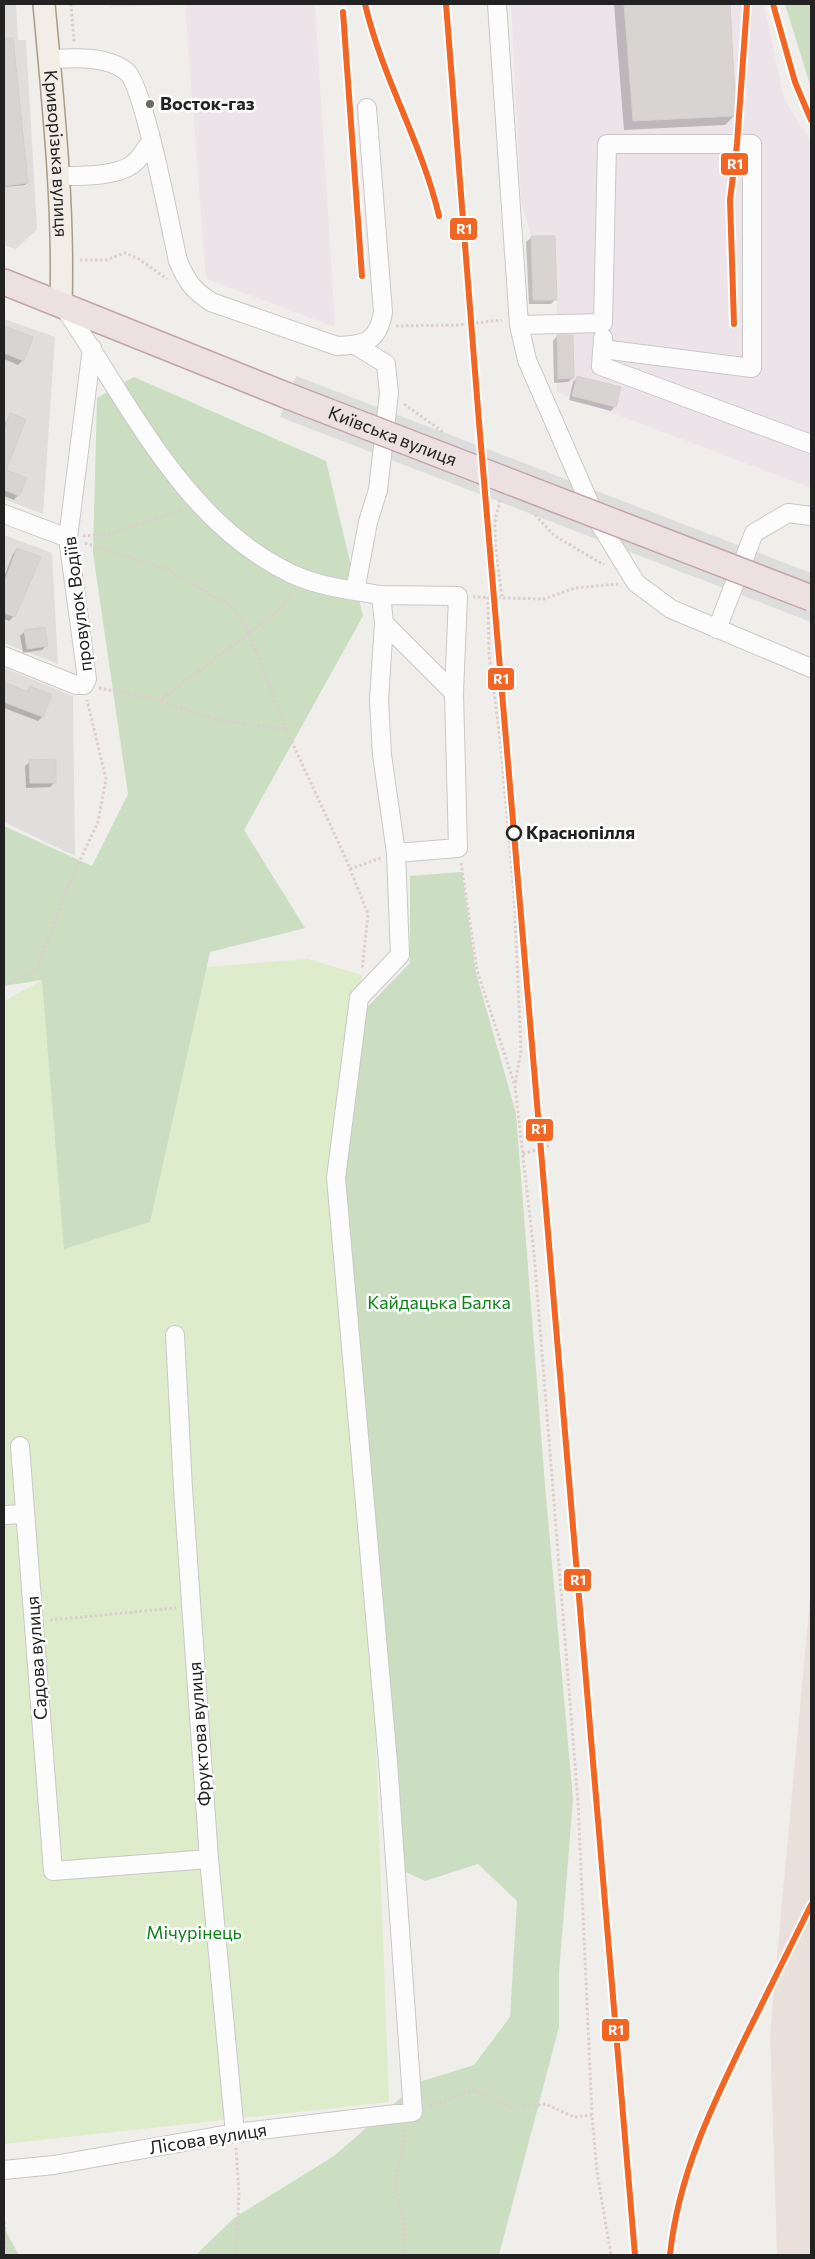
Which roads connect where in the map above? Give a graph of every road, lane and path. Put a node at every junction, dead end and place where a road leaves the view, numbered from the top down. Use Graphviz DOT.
graph roads {
  1 [pos="44,4"];
  2 [pos="71,4"];
  3 [pos="497,4"];
  4 [pos="76,58"];
  5 [pos="49,59"];
  6 [pos="367,108"];
  7 [pos="151,141"];
  8 [pos="58,176"];
  9 [pos="63,261"];
  10 [pos="4,282"];
  11 [pos="195,291"];
  12 [pos="61,304"];
  13 [pos="519,322"];
  14 [pos="603,323"];
  15 [pos="380,327"];
  16 [pos="355,345"];
  17 [pos="92,348"];
  18 [pos="602,349"];
  19 [pos="811,444"];
  20 [pos="506,495"];
  21 [pos="199,504"];
  22 [pos="4,514"];
  23 [pos="811,516"];
  24 [pos="68,538"];
  25 [pos="302,578"];
  26 [pos="636,583"];
  27 [pos="355,591"];
  28 [pos="381,595"];
  29 [pos="458,596"];
  30 [pos="488,597"];
  31 [pos="502,598"];
  32 [pos="811,598"];
  33 [pos="384,623"];
  34 [pos="717,628"];
  35 [pos="249,633"];
  36 [pos="4,656"];
  37 [pos="811,668"];
  38 [pos="84,685"];
  39 [pos="454,693"];
  40 [pos="160,700"];
  41 [pos="286,729"];
  42 [pos="458,848"];
  43 [pos="396,853"];
  44 [pos="350,869"];
  45 [pos="4,985"];
  46 [pos="359,998"];
  47 [pos="515,1086"];
  48 [pos="548,1146"];
  49 [pos="523,1154"];
  50 [pos="175,1335"];
  51 [pos="20,1446"];
  52 [pos="25,1514"];
  53 [pos="4,1515"];
  54 [pos="191,1607"];
  55 [pos="34,1621"];
  56 [pos="209,1859"];
  57 [pos="407,2113"];
  58 [pos="592,2115"];
  59 [pos="235,2133"];
  60 [pos="4,2170"];
  61 [pos="4,2222"];
  62 [pos="8,2255"];
  63 [pos="236,2255"];
  64 [pos="405,2255"];
  65 [pos="610,2255"];
  1 -- 5 [label="main road, Криворізька вулиця"];
  2 -- 4 [label="path"];
  3 -- 13 [label="street"];
  4 -- 5 [label="street"];
  4 -- 7 [label="street"];
  5 -- 8 [label="main road, Криворізька вулиця"];
  6 -- 15 [label="street"];
  7 -- 8 [label="street"];
  7 -- 11 [label="street"];
  8 -- 9 [label="main road, Криворізька вулиця"];
  9 -- 11 [label="path"];
  9 -- 12 [label="main road, Криворізька вулиця"];
  10 -- 12 [label="highway, Київська вулиця"];
  11 -- 16 [label="street"];
  12 -- 17 [label="street"];
  12 -- 32 [label="highway, Київська вулиця, bridge"];
  13 -- 14 [label="street"];
  13 -- 15 [label="path"];
  13 -- 26 [label="street"];
  14 -- 18 [label="street"];
  14 -- 18 [label="street"];
  15 -- 16 [label="street"];
  16 -- 27 [label="street"];
  17 -- 21 [label="street"];
  17 -- 24 [label="street, провулок Водіїв"];
  18 -- 19 [label="street"];
  20 -- 31 [label="path"];
  21 -- 24 [label="path"];
  21 -- 25 [label="street"];
  22 -- 24 [label="street"];
  23 -- 34 [label="street"];
  24 -- 35 [label="path"];
  24 -- 38 [label="street, провулок Водіїв"];
  25 -- 27 [label="street"];
  25 -- 35 [label="path"];
  26 -- 31 [label="path"];
  26 -- 34 [label="street"];
  27 -- 28 [label="street"];
  28 -- 29 [label="street"];
  28 -- 33 [label="street"];
  29 -- 30 [label="path"];
  29 -- 39 [label="street"];
  30 -- 31 [label="path"];
  30 -- 47 [label="path"];
  33 -- 39 [label="street"];
  33 -- 43 [label="street"];
  34 -- 37 [label="street"];
  35 -- 40 [label="path"];
  35 -- 41 [label="path"];
  36 -- 38 [label="street, провулок Водіїв"];
  38 -- 40 [label="path"];
  38 -- 45 [label="path"];
  39 -- 42 [label="street"];
  40 -- 41 [label="path"];
  41 -- 44 [label="path"];
  42 -- 43 [label="street"];
  42 -- 47 [label="path"];
  43 -- 44 [label="path"];
  43 -- 46 [label="street"];
  44 -- 46 [label="path"];
  46 -- 57 [label="street"];
  47 -- 49 [label="path"];
  48 -- 49 [label="path"];
  49 -- 58 [label="path"];
  50 -- 54 [label="street, Фруктова вулиця"];
  51 -- 52 [label="street, Садова вулиця"];
  52 -- 53 [label="street"];
  52 -- 55 [label="street, Садова вулиця"];
  54 -- 55 [label="path"];
  54 -- 56 [label="street, Фруктова вулиця"];
  55 -- 56 [label="street, Садова вулиця"];
  56 -- 59 [label="street, Фруктова вулиця"];
  57 -- 58 [label="path"];
  57 -- 59 [label="street, Лісова вулиця"];
  57 -- 64 [label="path"];
  58 -- 65 [label="path"];
  59 -- 60 [label="street, Лісова вулиця"];
  59 -- 63 [label="path"];
  61 -- 62 [label="path"];
}
